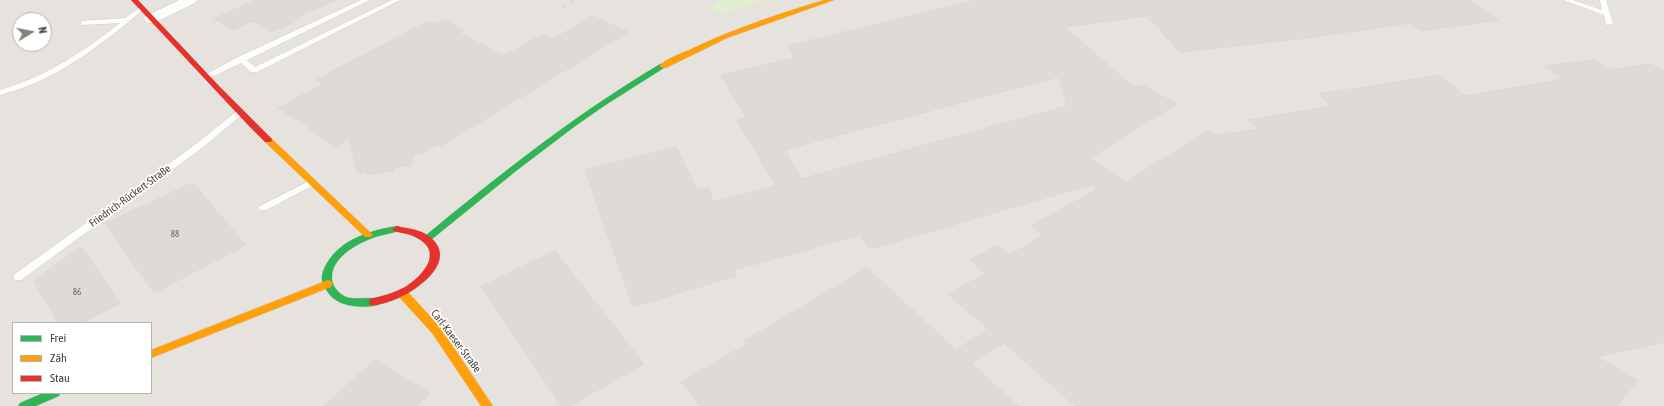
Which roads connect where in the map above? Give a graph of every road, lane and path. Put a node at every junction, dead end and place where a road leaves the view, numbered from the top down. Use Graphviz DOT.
graph roads {
  1 [pos="134,0"];
  2 [pos="190,0"];
  3 [pos="367,0"];
  4 [pos="397,0"];
  5 [pos="831,0"];
  6 [pos="1566,0"];
  7 [pos="1603,0"];
  8 [pos="142,8"];
  9 [pos="1606,14"];
  10 [pos="151,19"];
  11 [pos="126,20"];
  12 [pos="84,23"];
  13 [pos="1609,23"];
  14 [pos="241,59"];
  15 [pos="208,76"];
  16 [pos="0,93"];
  17 [pos="240,113"];
  18 [pos="313,182"];
  19 [pos="264,208"];
  20 [pos="368,235"];
  21 [pos="428,238"];
  22 [pos="18,277"];
  23 [pos="328,284"];
  24 [pos="403,294"];
  25 [pos="152,354"];
  26 [pos="52,394"];
  27 [pos="24,406"];
  28 [pos="487,406"];
  1 -- 8 [label="main road"];
  2 -- 10 [label="street"];
  3 -- 14 [label="lane"];
  4 -- 14 [label="lane"];
  5 -- 21 [label="main road"];
  6 -- 9 [label="lane"];
  7 -- 9 [label="lane"];
  8 -- 10 [label="main road"];
  8 -- 11 [label="lane"];
  9 -- 13 [label="lane"];
  10 -- 15 [label="main road"];
  11 -- 12 [label="lane"];
  11 -- 16 [label="lane"];
  14 -- 15 [label="lane"];
  15 -- 17 [label="main road"];
  17 -- 18 [label="main road"];
  17 -- 22 [label="lane, Friedrich-Rückert-Straße"];
  18 -- 19 [label="lane"];
  18 -- 20 [label="main road"];
  20 -- 21 [label="main road"];
  20 -- 23 [label="main road"];
  21 -- 24 [label="main road"];
  23 -- 24 [label="main road"];
  23 -- 25 [label="main road"];
  24 -- 28 [label="main road, Carl-Kaeser-Straße"];
  26 -- 27 [label="main road"];
}
